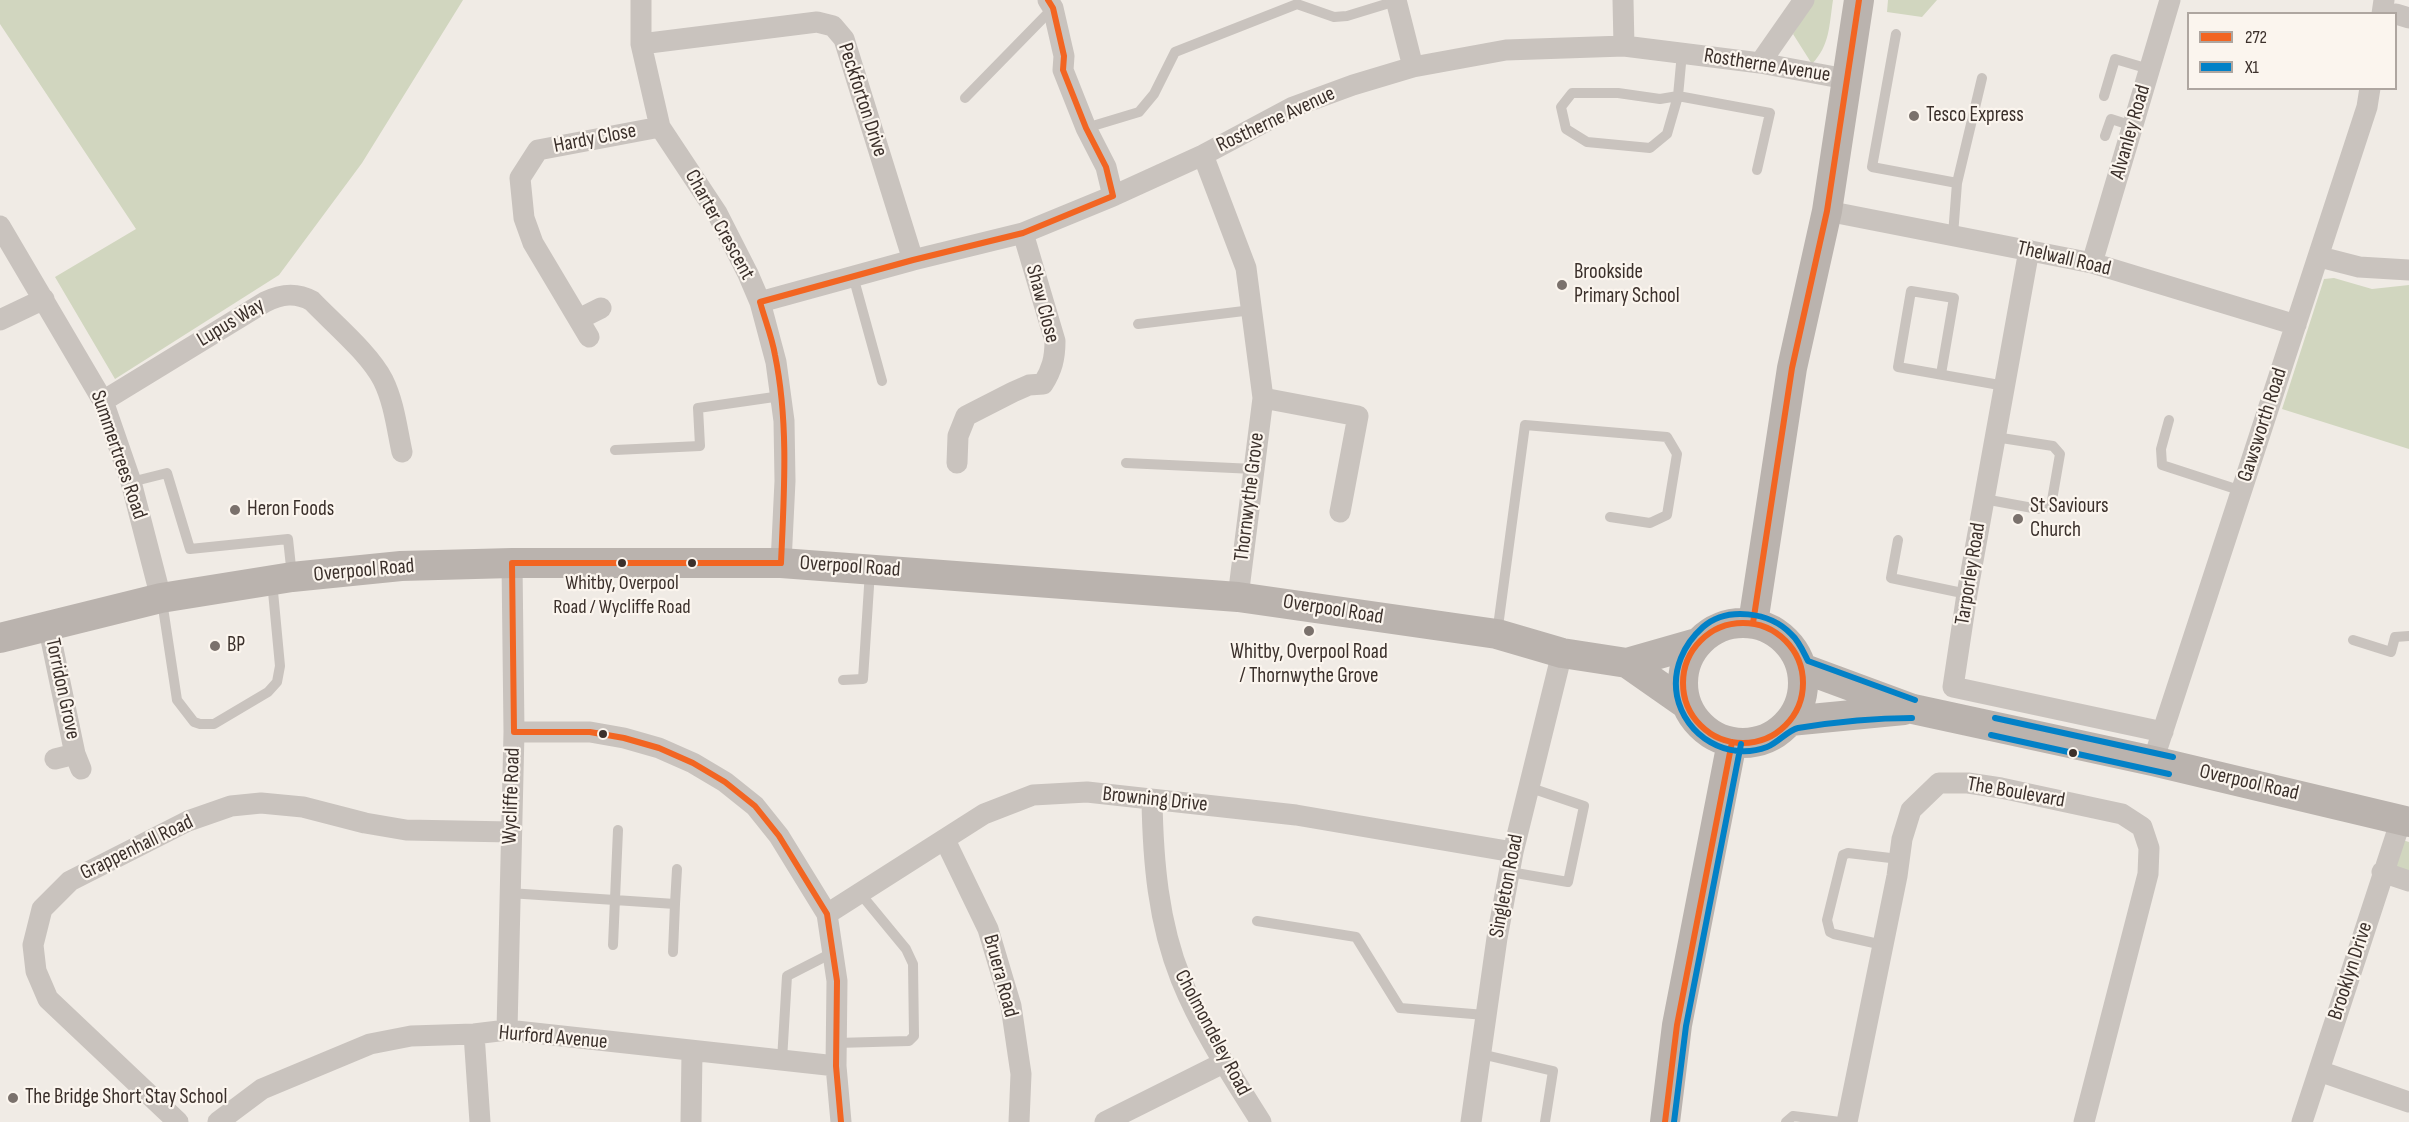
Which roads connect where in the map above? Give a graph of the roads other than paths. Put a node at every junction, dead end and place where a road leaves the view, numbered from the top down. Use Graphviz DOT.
graph roads {
  1 [pos="641,0"];
  2 [pos="1623,0"];
  3 [pos="1804,0"];
  4 [pos="1859,0"];
  5 [pos="2170,0"];
  6 [pos="1396,1"];
  7 [pos="1055,3"];
  8 [pos="1896,34"];
  9 [pos="640,44"];
  10 [pos="1623,46"];
  11 [pos="1682,53"];
  12 [pos="1760,63"];
  13 [pos="1413,67"];
  14 [pos="2150,69"];
  15 [pos="1982,78"];
  16 [pos="1846,79"];
  17 [pos="2370,90"];
  18 [pos="1678,96"];
  19 [pos="2104,96"];
  20 [pos="965,98"];
  21 [pos="2133,126"];
  22 [pos="660,127"];
  23 [pos="1086,128"];
  24 [pos="2105,136"];
  25 [pos="1203,155"];
  26 [pos="1757,170"];
  27 [pos="1957,183"];
  28 [pos="1113,196"];
  29 [pos="1827,211"];
  30 [pos="0,226"];
  31 [pos="1023,233"];
  32 [pos="1953,235"];
  33 [pos="2029,250"];
  34 [pos="2320,257"];
  35 [pos="913,260"];
  36 [pos="2092,263"];
  37 [pos="2409,270"];
  38 [pos="853,276"];
  39 [pos="44,299"];
  40 [pos="760,302"];
  41 [pos="601,308"];
  42 [pos="1252,310"];
  43 [pos="0,320"];
  44 [pos="1138,324"];
  45 [pos="2296,325"];
  46 [pos="1941,374"];
  47 [pos="882,381"];
  48 [pos="2005,386"];
  49 [pos="781,396"];
  50 [pos="1263,398"];
  51 [pos="104,401"];
  52 [pos="2169,420"];
  53 [pos="1995,437"];
  54 [pos="406,442"];
  55 [pos="615,450"];
  56 [pos="1126,463"];
  57 [pos="957,464"];
  58 [pos="1254,469"];
  59 [pos="131,482"];
  60 [pos="2242,491"];
  61 [pos="1984,499"];
  62 [pos="1340,512"];
  63 [pos="1610,518"];
  64 [pos="1898,540"];
  65 [pos="512,563"];
  66 [pos="781,563"];
  67 [pos="870,568"];
  68 [pos="282,579"];
  69 [pos="1967,594"];
  70 [pos="1238,597"];
  71 [pos="161,598"];
  72 [pos="1753,623"];
  73 [pos="48,625"];
  74 [pos="1497,634"];
  75 [pos="2409,636"];
  76 [pos="0,638"];
  77 [pos="2352,639"];
  78 [pos="1697,643"];
  79 [pos="1562,653"];
  80 [pos="1627,663"];
  81 [pos="1802,668"];
  82 [pos="843,680"];
  83 [pos="1687,705"];
  84 [pos="1913,709"];
  85 [pos="1790,721"];
  86 [pos="514,732"];
  87 [pos="2163,732"];
  88 [pos="1732,742"];
  89 [pos="70,761"];
  90 [pos="2153,762"];
  91 [pos="1527,787"];
  92 [pos="1152,800"];
  93 [pos="2405,821"];
  94 [pos="618,830"];
  95 [pos="511,832"];
  96 [pos="945,840"];
  97 [pos="1899,859"];
  98 [pos="1511,862"];
  99 [pos="677,869"];
  100 [pos="2382,872"];
  101 [pos="2409,881"];
  102 [pos="859,892"];
  103 [pos="509,893"];
  104 [pos="615,900"];
  105 [pos="675,904"];
  106 [pos="827,914"];
  107 [pos="1257,921"];
  108 [pos="613,945"];
  109 [pos="1883,945"];
  110 [pos="673,952"];
  111 [pos="832,953"];
  112 [pos="1485,1015"];
  113 [pos="507,1030"];
  114 [pos="474,1034"];
  115 [pos="836,1043"];
  116 [pos="692,1052"];
  117 [pos="1481,1054"];
  118 [pos="782,1060"];
  119 [pos="1223,1063"];
  120 [pos="836,1066"];
  121 [pos="2319,1071"];
  122 [pos="2409,1102"];
  123 [pos="178,1122"];
  124 [pos="218,1122"];
  125 [pos="480,1122"];
  126 [pos="691,1122"];
  127 [pos="841,1122"];
  128 [pos="1019,1122"];
  129 [pos="1105,1122"];
  130 [pos="1261,1122"];
  131 [pos="1471,1122"];
  132 [pos="1545,1122"];
  133 [pos="1665,1122"];
  134 [pos="1786,1122"];
  135 [pos="1840,1122"];
  136 [pos="1847,1122"];
  137 [pos="2084,1122"];
  138 [pos="2302,1122"];
  1 -- 9 [label="street, Charter Crescent"];
  2 -- 10 [label="street"];
  3 -- 12 [label="street"];
  4 -- 16 [label="main road"];
  5 -- 14 [label="street, Alvanley Road"];
  6 -- 13 [label="street"];
  6 -- 23 [label="lane"];
  7 -- 20 [label="lane"];
  7 -- 23 [label="street"];
  8 -- 27 [label="lane"];
  9 -- 22 [label="street, Charter Crescent"];
  9 -- 35 [label="street, Peckforton Drive"];
  10 -- 11 [label="street, Rostherne Avenue"];
  10 -- 13 [label="street, Rostherne Avenue"];
  11 -- 12 [label="street, Rostherne Avenue"];
  11 -- 18 [label="lane"];
  12 -- 16 [label="street, Rostherne Avenue"];
  13 -- 25 [label="street, Rostherne Avenue"];
  14 -- 19 [label="lane"];
  14 -- 21 [label="street, Alvanley Road"];
  15 -- 27 [label="lane"];
  16 -- 29 [label="main road"];
  17 -- 34 [label="street, Gawsworth Road"];
  18 -- 18 [label="lane"];
  18 -- 26 [label="lane"];
  21 -- 24 [label="lane"];
  21 -- 36 [label="street, Alvanley Road"];
  22 -- 40 [label="street, Charter Crescent"];
  22 -- 41 [label="street, Hardy Close"];
  23 -- 28 [label="street"];
  25 -- 28 [label="street, Rostherne Avenue"];
  25 -- 42 [label="street, Thornwythe Grove"];
  27 -- 32 [label="lane"];
  28 -- 31 [label="street, Rostherne Avenue"];
  29 -- 32 [label="street, Thelwall Road"];
  29 -- 72 [label="main road"];
  30 -- 39 [label="street, Summertrees Road"];
  31 -- 35 [label="street, Rostherne Avenue"];
  31 -- 57 [label="street, Shaw Close"];
  32 -- 33 [label="street, Thelwall Road"];
  33 -- 36 [label="street, Thelwall Road"];
  33 -- 48 [label="street, Tarporley Road"];
  34 -- 37 [label="street"];
  34 -- 45 [label="street, Gawsworth Road"];
  35 -- 38 [label="street, Rostherne Avenue"];
  36 -- 45 [label="street, Thelwall Road"];
  38 -- 40 [label="street, Rostherne Avenue"];
  38 -- 47 [label="lane"];
  39 -- 43 [label="street"];
  39 -- 51 [label="street, Summertrees Road"];
  40 -- 49 [label="street, Charter Crescent"];
  42 -- 44 [label="lane"];
  42 -- 50 [label="street, Thornwythe Grove"];
  45 -- 60 [label="street, Gawsworth Road"];
  46 -- 46 [label="lane"];
  46 -- 48 [label="lane"];
  48 -- 53 [label="street, Tarporley Road"];
  49 -- 55 [label="lane"];
  49 -- 66 [label="street, Charter Crescent"];
  50 -- 58 [label="street, Thornwythe Grove"];
  50 -- 62 [label="street"];
  51 -- 54 [label="street, Lupus Way"];
  51 -- 59 [label="street, Summertrees Road"];
  52 -- 60 [label="lane"];
  53 -- 61 [label="street, Tarporley Road"];
  53 -- 61 [label="lane"];
  56 -- 58 [label="lane"];
  58 -- 70 [label="street, Thornwythe Grove"];
  59 -- 68 [label="lane"];
  59 -- 71 [label="street, Summertrees Road"];
  60 -- 87 [label="street, Gawsworth Road"];
  61 -- 69 [label="street, Tarporley Road"];
  63 -- 74 [label="lane"];
  64 -- 69 [label="lane"];
  65 -- 66 [label="main road, Overpool Road"];
  65 -- 68 [label="main road, Overpool Road"];
  65 -- 86 [label="street, Wycliffe Road"];
  66 -- 67 [label="main road, Overpool Road"];
  67 -- 70 [label="main road, Overpool Road"];
  67 -- 82 [label="lane"];
  68 -- 71 [label="main road, Overpool Road"];
  68 -- 71 [label="lane"];
  69 -- 87 [label="street, Tarporley Road"];
  70 -- 74 [label="main road, Overpool Road"];
  71 -- 73 [label="main road, Overpool Road"];
  72 -- 78 [label="main road"];
  72 -- 81 [label="main road"];
  73 -- 76 [label="main road, Overpool Road"];
  73 -- 89 [label="street, Torridon Grove"];
  74 -- 79 [label="main road, Overpool Road"];
  75 -- 77 [label="lane"];
  78 -- 80 [label="main road, Overpool Road"];
  78 -- 83 [label="main road"];
  79 -- 80 [label="main road, Overpool Road"];
  79 -- 91 [label="street, Singleton Road"];
  80 -- 83 [label="main road, Overpool Road"];
  81 -- 84 [label="main road, Overpool Road"];
  81 -- 85 [label="main road"];
  83 -- 88 [label="main road"];
  84 -- 85 [label="main road, Overpool Road"];
  84 -- 90 [label="main road, Overpool Road"];
  85 -- 88 [label="main road"];
  86 -- 95 [label="street, Wycliffe Road"];
  86 -- 106 [label="street"];
  87 -- 90 [label="street, Gawsworth Road"];
  88 -- 133 [label="main road"];
  90 -- 93 [label="main road, Overpool Road"];
  91 -- 98 [label="street, Singleton Road"];
  91 -- 98 [label="lane"];
  92 -- 96 [label="street, Browning Drive"];
  92 -- 98 [label="street, Browning Drive"];
  92 -- 119 [label="street, Cholmondeley Road"];
  93 -- 100 [label="street, Brooklyn Drive"];
  94 -- 104 [label="lane"];
  95 -- 103 [label="street, Wycliffe Road"];
  95 -- 123 [label="street, Grappenhall Road"];
  96 -- 102 [label="street, Browning Drive"];
  96 -- 128 [label="street, Bruera Road"];
  97 -- 109 [label="street, The Boulevard"];
  97 -- 109 [label="lane"];
  97 -- 137 [label="street, The Boulevard"];
  98 -- 112 [label="street, Singleton Road"];
  99 -- 105 [label="lane"];
  100 -- 101 [label="street"];
  100 -- 121 [label="street, Brooklyn Drive"];
  102 -- 106 [label="street, Browning Drive"];
  102 -- 115 [label="lane"];
  103 -- 104 [label="lane"];
  103 -- 113 [label="street, Wycliffe Road"];
  104 -- 105 [label="lane"];
  104 -- 108 [label="lane"];
  105 -- 110 [label="lane"];
  106 -- 111 [label="street"];
  107 -- 112 [label="lane"];
  109 -- 136 [label="street, The Boulevard"];
  111 -- 115 [label="street"];
  111 -- 118 [label="lane"];
  112 -- 117 [label="street, Singleton Road"];
  113 -- 114 [label="street, Hurford Avenue"];
  113 -- 116 [label="street, Hurford Avenue"];
  114 -- 124 [label="street, Hurford Avenue"];
  114 -- 125 [label="street"];
  115 -- 120 [label="street"];
  116 -- 118 [label="street, Hurford Avenue"];
  116 -- 126 [label="street"];
  117 -- 131 [label="street, Singleton Road"];
  117 -- 132 [label="lane"];
  118 -- 120 [label="street, Hurford Avenue"];
  119 -- 129 [label="street"];
  119 -- 130 [label="street, Cholmondeley Road"];
  120 -- 127 [label="street"];
  121 -- 122 [label="street"];
  121 -- 138 [label="street, Brooklyn Drive"];
  134 -- 135 [label="lane"];
}
